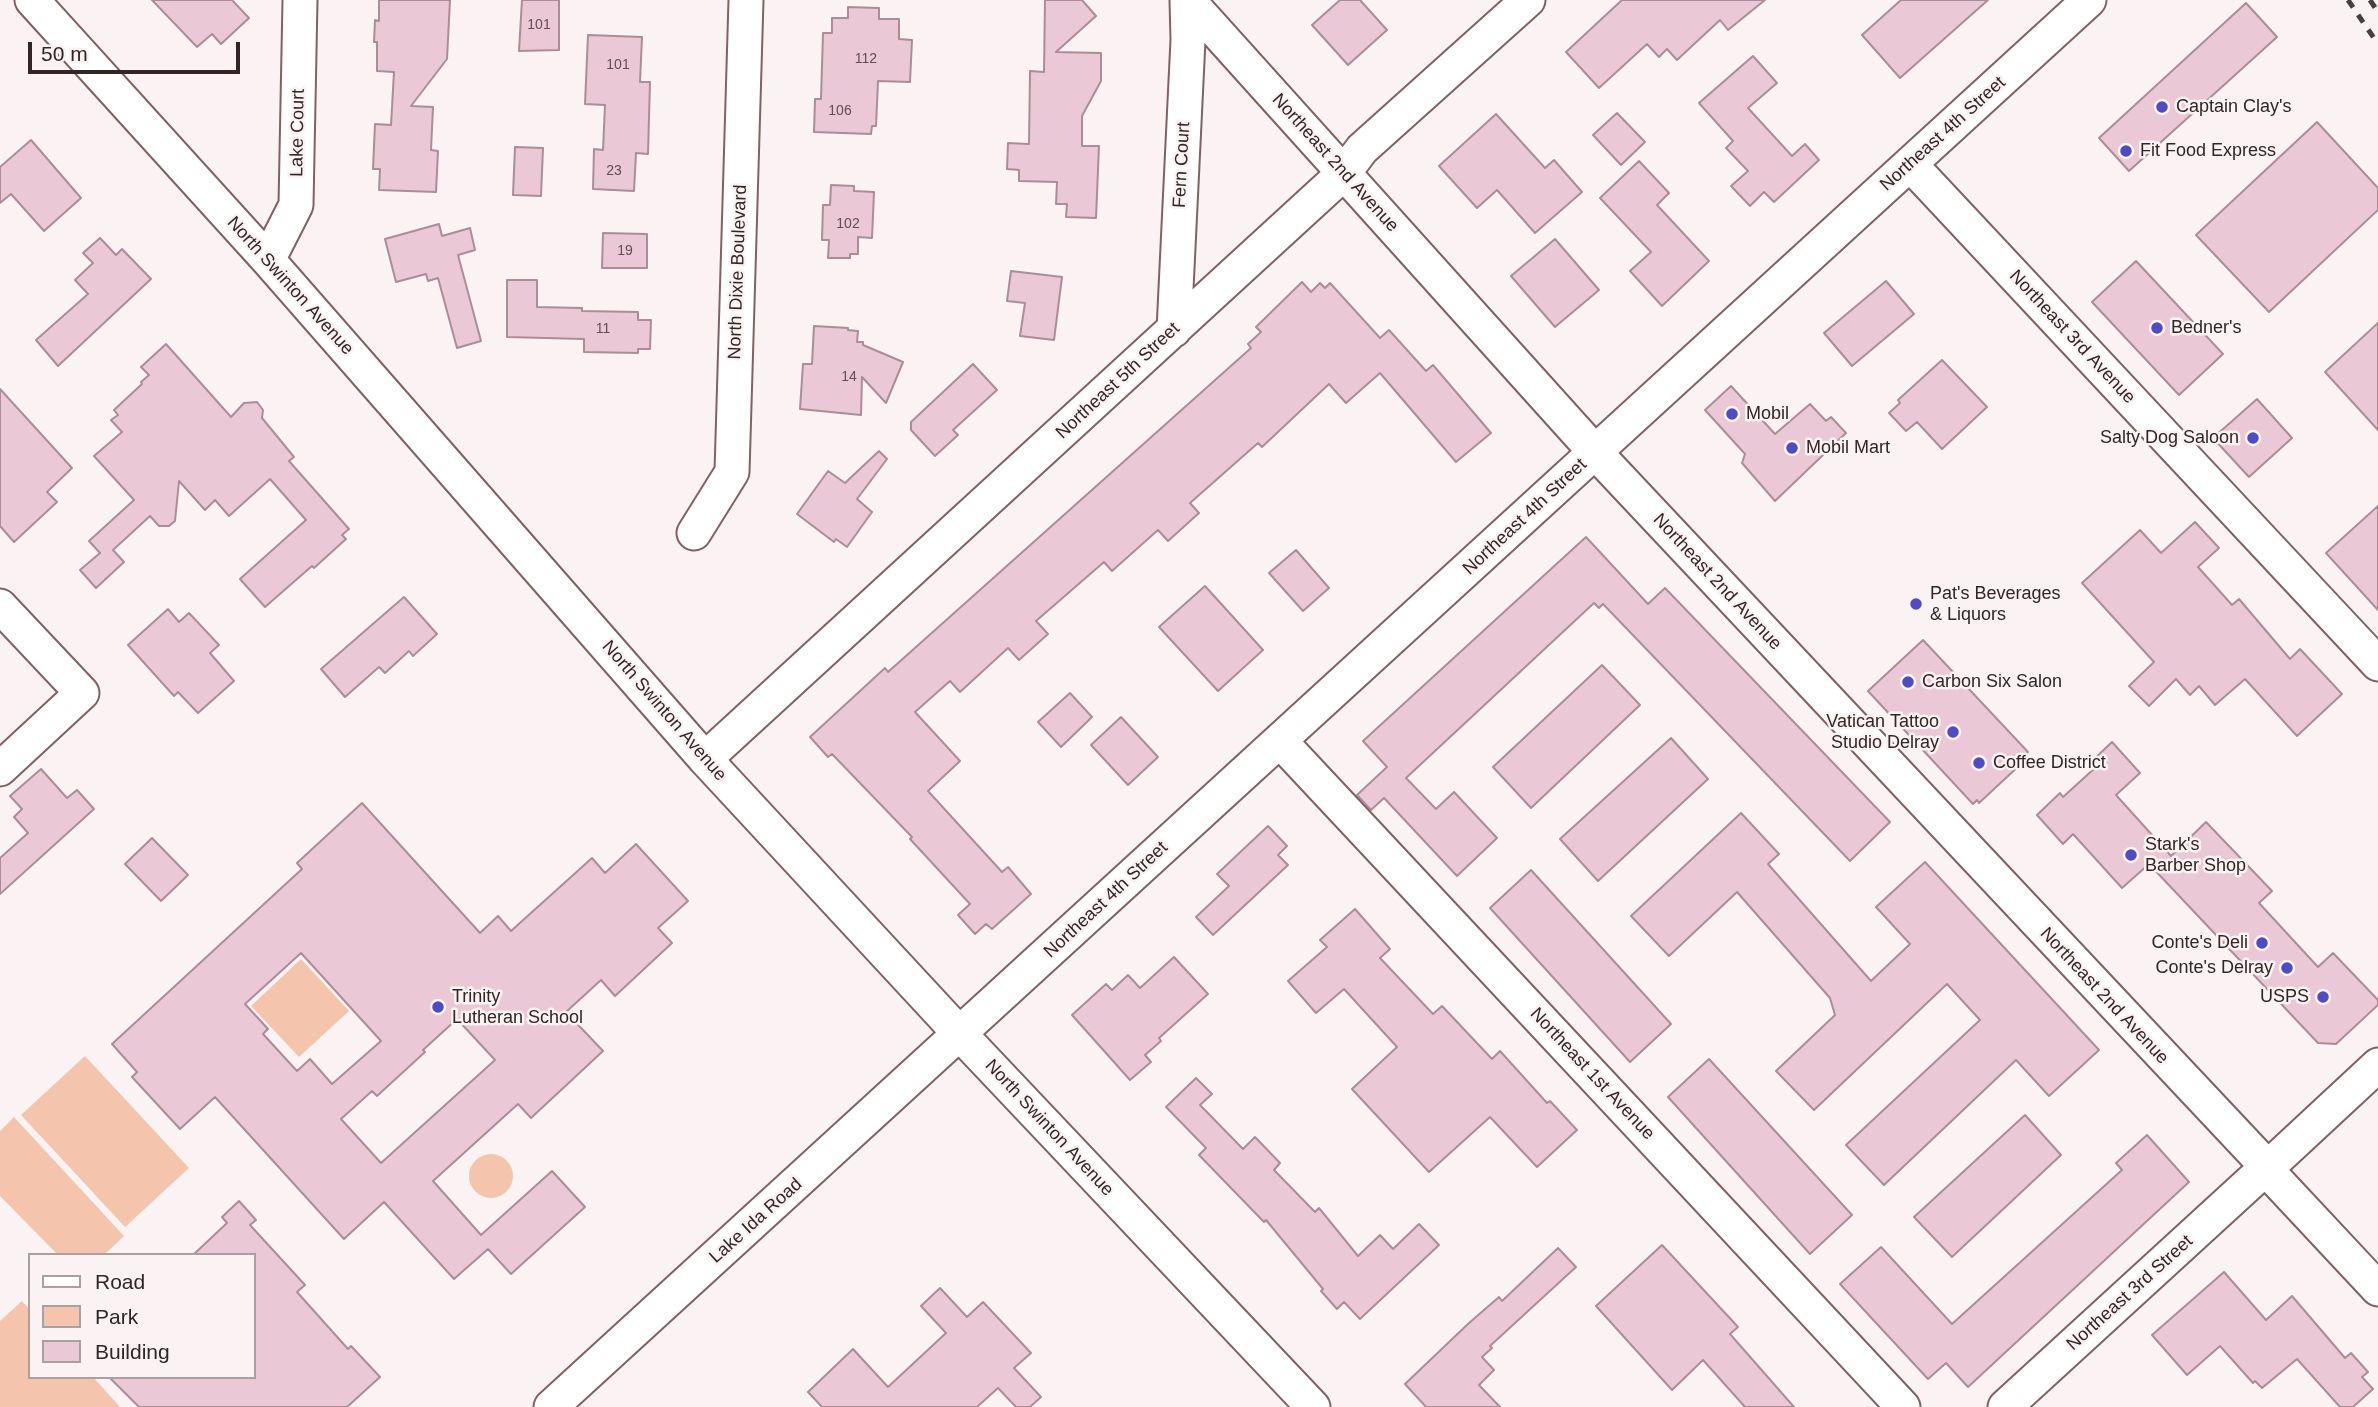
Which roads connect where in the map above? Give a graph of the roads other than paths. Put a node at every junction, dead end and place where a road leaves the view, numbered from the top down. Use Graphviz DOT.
graph roads {
  1 [pos="33,0"];
  2 [pos="300,0"];
  3 [pos="746,0"];
  4 [pos="1188,0"];
  5 [pos="1528,0"];
  6 [pos="2075,5"];
  7 [pos="1910,164"];
  8 [pos="1344,173"];
  9 [pos="268,260"];
  10 [pos="1174,330"];
  11 [pos="1595,452"];
  12 [pos="694,533"];
  13 [pos="0,606"];
  14 [pos="2378,664"];
  15 [pos="1280,741"];
  16 [pos="705,759"];
  17 [pos="0,769"];
  18 [pos="960,1034"];
  19 [pos="2378,1065"];
  20 [pos="2266,1168"];
  21 [pos="2378,1289"];
  22 [pos="551,1407"];
  23 [pos="1313,1407"];
  24 [pos="1903,1407"];
  25 [pos="2005,1407"];
  1 -- 9 [label="street, North Swinton Avenue"];
  2 -- 9 [label="street, Lake Court"];
  3 -- 12 [label="street, North Dixie Boulevard"];
  4 -- 8 [label="street, Northeast 2nd Avenue"];
  4 -- 10 [label="street, Fern Court"];
  5 -- 8 [label="street, Northeast 5th Street"];
  6 -- 7 [label="street, Northeast 4th Street"];
  7 -- 11 [label="street, Northeast 4th Street"];
  7 -- 14 [label="street, Northeast 3rd Avenue"];
  8 -- 10 [label="street, Northeast 5th Street"];
  8 -- 11 [label="street, Northeast 2nd Avenue"];
  9 -- 16 [label="street, North Swinton Avenue"];
  10 -- 16 [label="street, Northeast 5th Street"];
  11 -- 15 [label="street, Northeast 4th Street"];
  11 -- 20 [label="street, Northeast 2nd Avenue"];
  13 -- 17 [label="street"];
  15 -- 18 [label="street, Northeast 4th Street"];
  15 -- 24 [label="street, Northeast 1st Avenue"];
  16 -- 18 [label="street, North Swinton Avenue"];
  18 -- 22 [label="street, Lake Ida Road"];
  18 -- 23 [label="street, North Swinton Avenue"];
  19 -- 20 [label="street, Northeast 3rd Street"];
  20 -- 21 [label="street, Northeast 2nd Avenue"];
  20 -- 25 [label="street, Northeast 3rd Street"];
}
